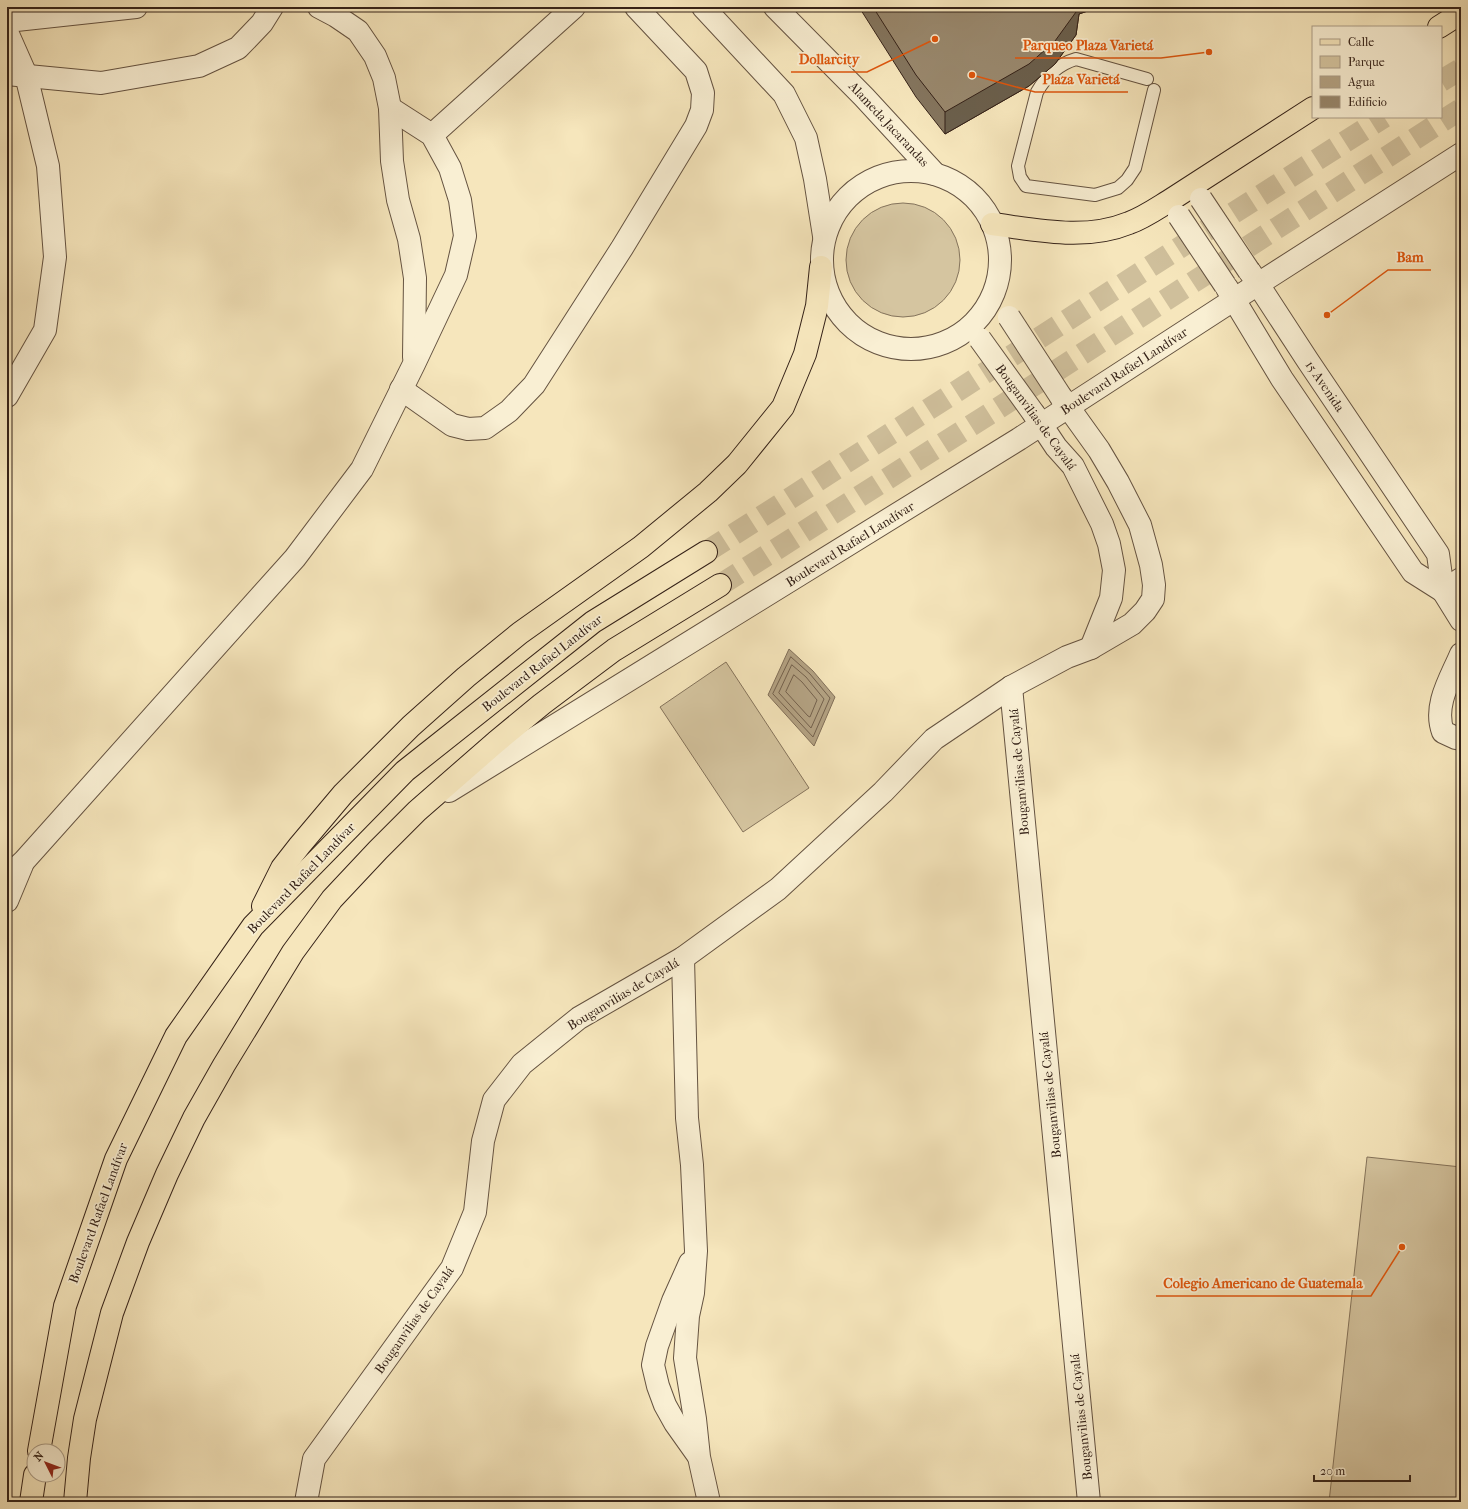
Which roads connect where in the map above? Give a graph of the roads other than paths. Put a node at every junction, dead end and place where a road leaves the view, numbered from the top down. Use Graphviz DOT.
graph roads {
  1 [pos="136,7"];
  2 [pos="272,7"];
  3 [pos="319,7"];
  4 [pos="574,7"];
  5 [pos="636,7"];
  6 [pos="703,7"];
  7 [pos="776,7"];
  8 [pos="1461,13"];
  9 [pos="7,22"];
  10 [pos="1441,26"];
  11 [pos="7,32"];
  12 [pos="16,74"];
  13 [pos="1147,79"];
  14 [pos="1154,90"];
  15 [pos="390,108"];
  16 [pos="1312,109"];
  17 [pos="432,135"];
  18 [pos="1461,154"];
  19 [pos="935,174"];
  20 [pos="1197,192"];
  21 [pos="1174,208"];
  22 [pos="992,224"];
  23 [pos="824,236"];
  24 [pos="821,267"];
  25 [pos="1254,277"];
  26 [pos="1230,292"];
  27 [pos="991,299"];
  28 [pos="974,334"];
  29 [pos="414,364"];
  30 [pos="401,389"];
  31 [pos="7,396"];
  32 [pos="1064,402"];
  33 [pos="1038,420"];
  34 [pos="706,552"];
  35 [pos="1461,579"];
  36 [pos="720,585"];
  37 [pos="1443,591"];
  38 [pos="1461,620"];
  39 [pos="1091,648"];
  40 [pos="1461,654"];
  41 [pos="1010,687"];
  42 [pos="1461,739"];
  43 [pos="417,811"];
  44 [pos="24,861"];
  45 [pos="7,877"];
  46 [pos="7,901"];
  47 [pos="253,926"];
  48 [pos="683,958"];
  49 [pos="696,1251"];
  50 [pos="40,1443"];
  51 [pos="699,1457"];
  52 [pos="34,1483"];
  53 [pos="31,1502"];
  54 [pos="75,1502"];
  55 [pos="306,1502"];
  56 [pos="709,1502"];
  57 [pos="1089,1502"];
  1 -- 9 [label="street"];
  2 -- 12 [label="street"];
  3 -- 15 [label="street"];
  4 -- 17 [label="street"];
  5 -- 30 [label="street"];
  6 -- 23 [label="street"];
  7 -- 19 [label="street, Alameda Jacarandas"];
  8 -- 10 [label="main road"];
  11 -- 12 [label="street"];
  12 -- 31 [label="street"];
  13 -- 14 [label="lane"];
  15 -- 17 [label="street"];
  15 -- 29 [label="street"];
  16 -- 20 [label="main road"];
  17 -- 29 [label="street"];
  18 -- 25 [label="street, Boulevard Rafael Landívar"];
  19 -- 22 [label="street"];
  19 -- 23 [label="street"];
  20 -- 21 [label="main road"];
  20 -- 25 [label="street, 15 Avenida, bridge"];
  21 -- 22 [label="main road"];
  21 -- 26 [label="street, 15 Avenida, bridge"];
  22 -- 27 [label="street"];
  23 -- 24 [label="street"];
  24 -- 28 [label="street"];
  24 -- 47 [label="main road"];
  25 -- 26 [label="street, Boulevard Rafael Landívar"];
  25 -- 37 [label="street, 15 Avenida"];
  26 -- 32 [label="street, Boulevard Rafael Landívar"];
  26 -- 37 [label="street, 15 Avenida"];
  27 -- 28 [label="street"];
  27 -- 32 [label="street, Bouganvilias de Cayalá, bridge"];
  28 -- 33 [label="street, Bouganvilias de Cayalá, bridge"];
  29 -- 30 [label="street"];
  30 -- 44 [label="street"];
  32 -- 33 [label="street, Boulevard Rafael Landívar"];
  32 -- 39 [label="street, Bouganvilias de Cayalá"];
  33 -- 39 [label="street, Bouganvilias de Cayalá"];
  33 -- 43 [label="street, Boulevard Rafael Landívar"];
  34 -- 47 [label="main road, Boulevard Rafael Landívar"];
  35 -- 37 [label="street"];
  36 -- 43 [label="main road, Boulevard Rafael Landívar"];
  37 -- 38 [label="street, 15 Avenida"];
  39 -- 41 [label="street, Bouganvilias de Cayalá"];
  40 -- 42 [label="street"];
  41 -- 48 [label="street, Bouganvilias de Cayalá"];
  41 -- 57 [label="street, Bouganvilias de Cayalá"];
  43 -- 54 [label="main road, Boulevard Rafael Landívar"];
  44 -- 45 [label="street"];
  44 -- 46 [label="street"];
  47 -- 50 [label="main road, Boulevard Rafael Landívar"];
  48 -- 49 [label="street, Bouganvilias de Cayalá"];
  48 -- 55 [label="street, Bouganvilias de Cayalá"];
  49 -- 51 [label="street, Bouganvilias de Cayalá"];
  49 -- 51 [label="street, Bouganvilias de Cayalá"];
  51 -- 56 [label="street, Bouganvilias de Cayalá"];
  52 -- 53 [label="main road"];
}
